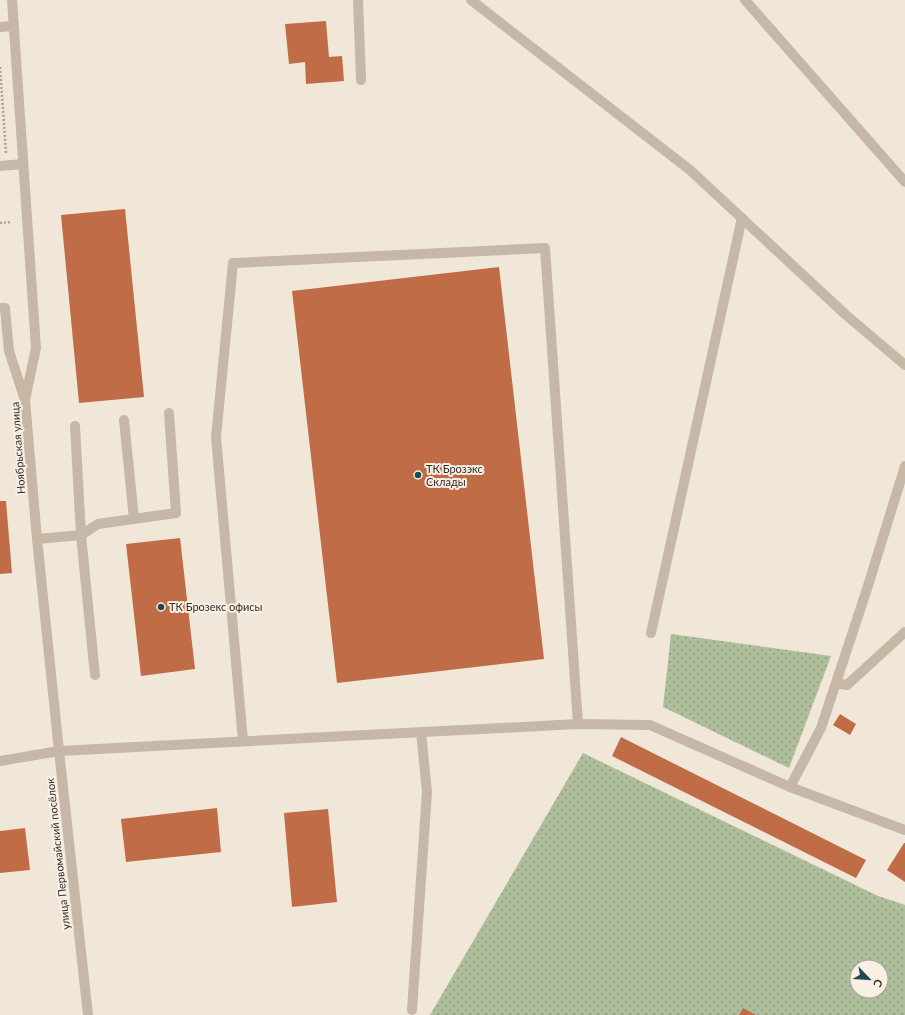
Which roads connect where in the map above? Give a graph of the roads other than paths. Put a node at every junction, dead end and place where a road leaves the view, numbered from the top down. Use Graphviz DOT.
graph roads {
  1 [pos="12,0"];
  2 [pos="358,0"];
  3 [pos="471,0"];
  4 [pos="745,0"];
  5 [pos="13,26"];
  6 [pos="0,27"];
  7 [pos="361,80"];
  8 [pos="23,164"];
  9 [pos="4,166"];
  10 [pos="905,182"];
  11 [pos="742,218"];
  12 [pos="0,308"];
  13 [pos="4,352"];
  14 [pos="905,365"];
  15 [pos="25,400"];
  16 [pos="169,413"];
  17 [pos="124,420"];
  18 [pos="75,426"];
  19 [pos="905,466"];
  20 [pos="134,519"];
  21 [pos="81,535"];
  22 [pos="37,539"];
  23 [pos="905,632"];
  24 [pos="651,633"];
  25 [pos="95,675"];
  26 [pos="836,683"];
  27 [pos="578,724"];
  28 [pos="421,732"];
  29 [pos="243,741"];
  30 [pos="59,750"];
  31 [pos="0,761"];
  32 [pos="790,787"];
  33 [pos="905,830"];
  34 [pos="412,1010"];
  35 [pos="88,1015"];
  1 -- 5 [label="street, Ноябрьская улица"];
  2 -- 7 [label="street"];
  3 -- 11 [label="street"];
  4 -- 10 [label="street"];
  5 -- 6 [label="street"];
  5 -- 8 [label="street, Ноябрьская улица"];
  8 -- 9 [label="street"];
  8 -- 15 [label="street, Ноябрьская улица"];
  11 -- 14 [label="street"];
  11 -- 24 [label="street"];
  12 -- 13 [label="street"];
  13 -- 15 [label="street"];
  15 -- 22 [label="street, Ноябрьская улица"];
  16 -- 20 [label="street"];
  17 -- 20 [label="street"];
  18 -- 21 [label="street"];
  19 -- 26 [label="street"];
  20 -- 21 [label="street"];
  21 -- 22 [label="street"];
  21 -- 25 [label="street"];
  22 -- 30 [label="street, Ноябрьская улица"];
  23 -- 26 [label="street"];
  26 -- 32 [label="street"];
  27 -- 28 [label="street"];
  27 -- 29 [label="street"];
  27 -- 32 [label="street"];
  28 -- 29 [label="street"];
  28 -- 34 [label="street"];
  29 -- 30 [label="street"];
  30 -- 31 [label="street"];
  30 -- 35 [label="street, улица Первомайский посёлок"];
  32 -- 33 [label="street"];
}
